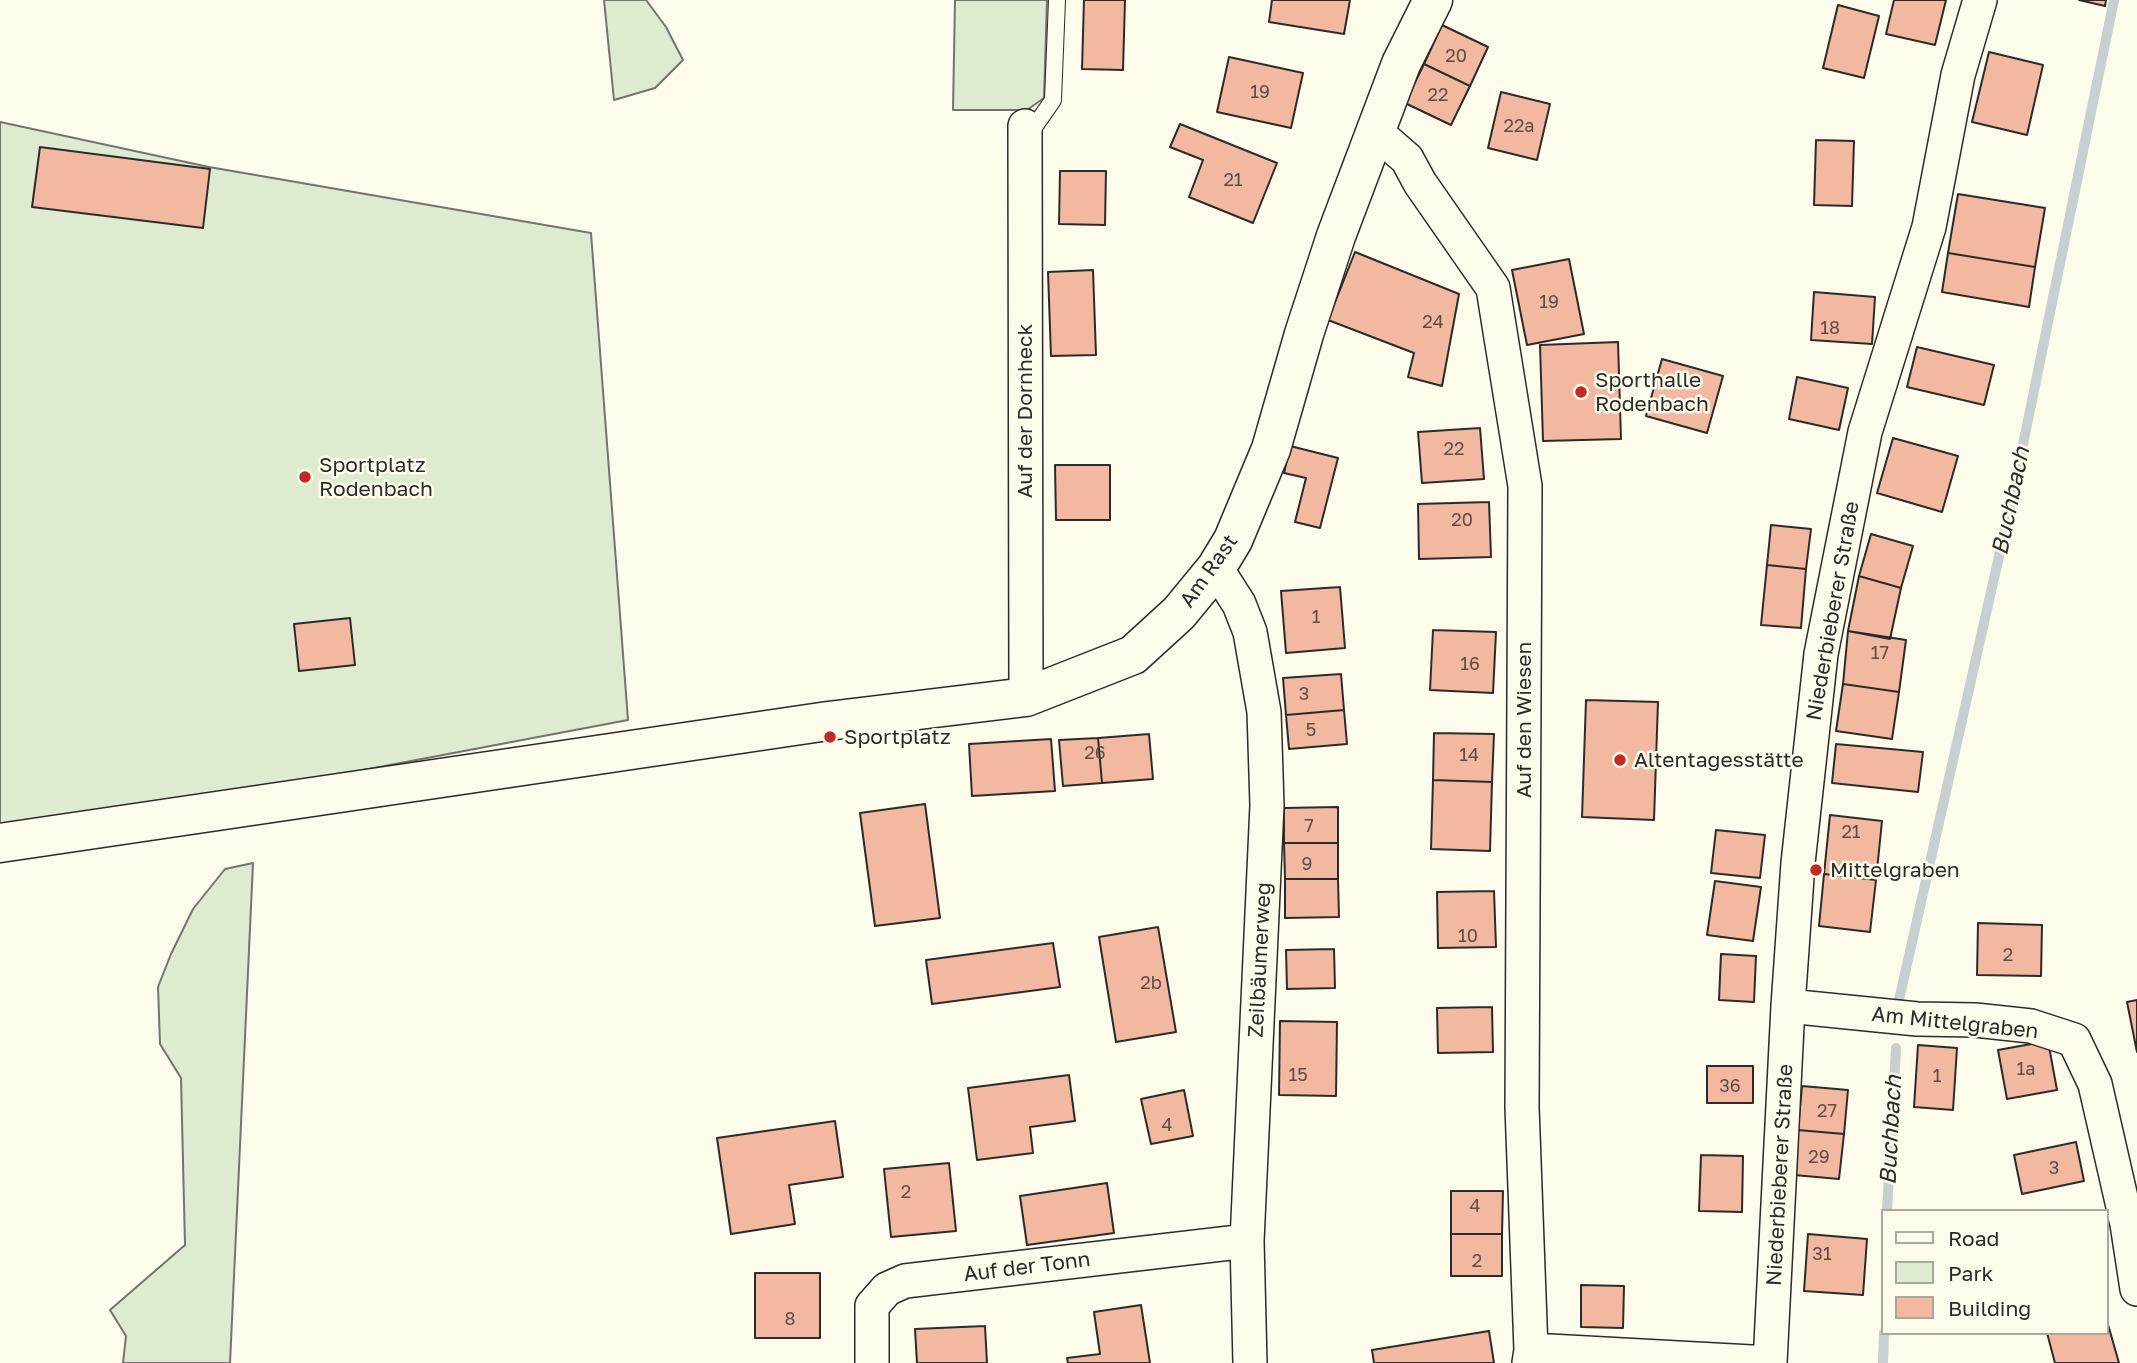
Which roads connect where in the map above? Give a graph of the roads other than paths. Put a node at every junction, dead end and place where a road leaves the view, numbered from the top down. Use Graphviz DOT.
graph roads {
  1 [pos="1057,0"];
  2 [pos="1433,0"];
  3 [pos="1980,0"];
  4 [pos="1376,132"];
  5 [pos="1025,133"];
  6 [pos="1216,568"];
  7 [pos="1026,697"];
  8 [pos="0,843"];
  9 [pos="1788,1006"];
  10 [pos="1247,1241"];
  11 [pos="2137,1289"];
  12 [pos="1530,1356"];
  13 [pos="872,1363"];
  14 [pos="1250,1363"];
  15 [pos="1770,1363"];
  1 -- 5 [label="lane"];
  2 -- 4 [label="street, Am Rast"];
  3 -- 9 [label="street, Niederbieberer Straße"];
  4 -- 6 [label="street, Am Rast"];
  4 -- 12 [label="street, Auf den Wiesen"];
  5 -- 7 [label="street, Auf der Dornheck"];
  6 -- 7 [label="street, Am Rast"];
  6 -- 10 [label="street, Zeilbäumerweg"];
  7 -- 8 [label="street, Am Rast"];
  9 -- 11 [label="street, Am Mittelgraben"];
  9 -- 15 [label="street, Niederbieberer Straße"];
  10 -- 13 [label="street, Auf der Tonn"];
  10 -- 14 [label="street, Zeilbäumerweg"];
  12 -- 15 [label="street"];
}
